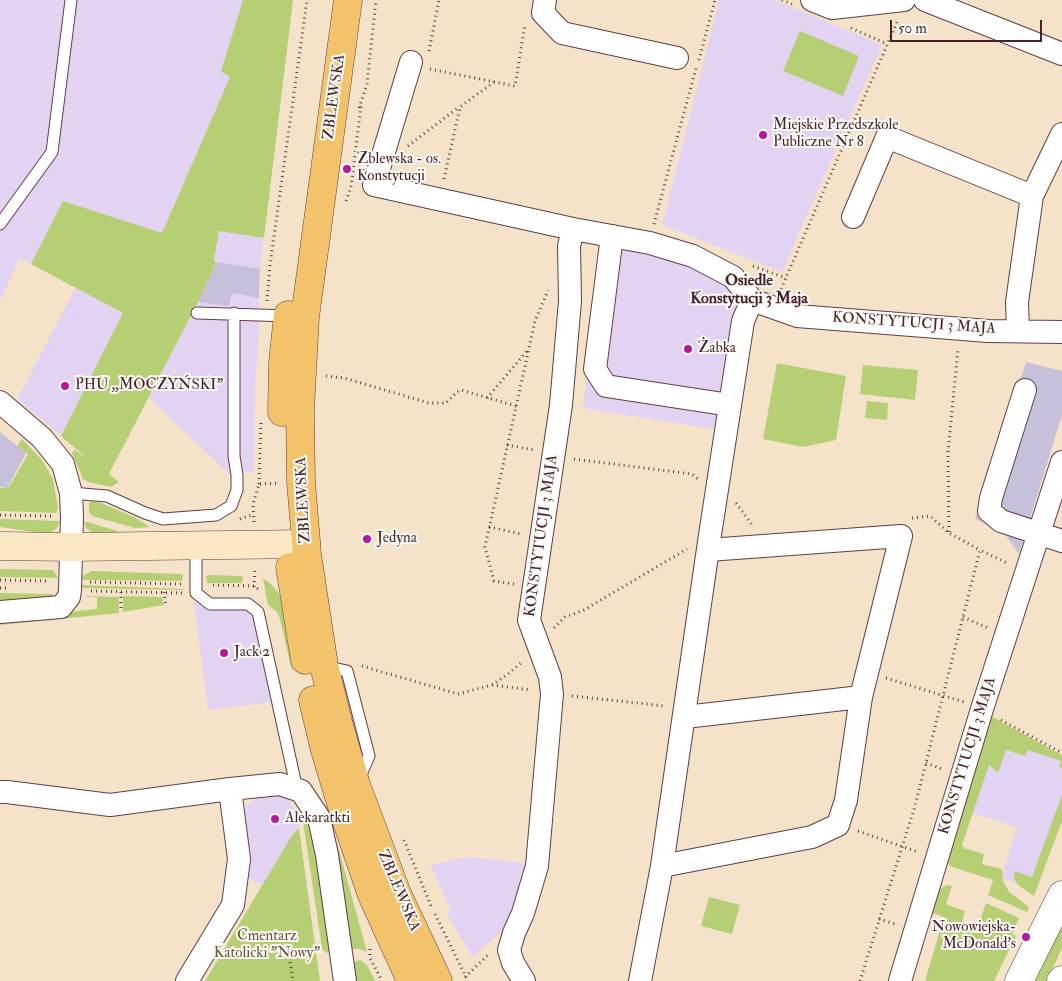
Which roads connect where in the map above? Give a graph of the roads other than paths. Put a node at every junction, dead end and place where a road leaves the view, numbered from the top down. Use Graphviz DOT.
graph roads {
  1 [pos="71,0"];
  2 [pos="331,0"];
  3 [pos="348,0"];
  4 [pos="545,0"];
  5 [pos="812,0"];
  6 [pos="925,0"];
  7 [pos="901,9"];
  8 [pos="1062,54"];
  9 [pos="677,58"];
  10 [pos="421,63"];
  11 [pos="1062,134"];
  12 [pos="1032,196"];
  13 [pos="853,217"];
  14 [pos="0,224"];
  15 [pos="573,229"];
  16 [pos="612,236"];
  17 [pos="752,300"];
  18 [pos="197,313"];
  19 [pos="234,313"];
  20 [pos="297,316"];
  21 [pos="1018,330"];
  22 [pos="1062,332"];
  23 [pos="1024,390"];
  24 [pos="0,402"];
  25 [pos="730,405"];
  26 [pos="1062,462"];
  27 [pos="71,493"];
  28 [pos="1039,533"];
  29 [pos="1062,541"];
  30 [pos="297,544"];
  31 [pos="0,546"];
  32 [pos="196,546"];
  33 [pos="71,547"];
  34 [pos="708,550"];
  35 [pos="0,612"];
  36 [pos="861,697"];
  37 [pos="685,713"];
  38 [pos="230,789"];
  39 [pos="299,791"];
  40 [pos="0,792"];
  41 [pos="662,866"];
  42 [pos="1062,895"];
  43 [pos="187,981"];
  44 [pos="345,981"];
  45 [pos="411,981"];
  46 [pos="438,981"];
  47 [pos="524,981"];
  48 [pos="640,981"];
  49 [pos="900,981"];
  50 [pos="1019,981"];
  1 -- 14 [label="lane"];
  2 -- 20 [label="main road, ZBLEWSKA"];
  3 -- 20 [label="main road, ZBLEWSKA"];
  4 -- 9 [label="street"];
  5 -- 7 [label="street"];
  6 -- 8 [label="street"];
  10 -- 15 [label="street"];
  11 -- 12 [label="street, KONSTYTUCJI 3 MAJA"];
  12 -- 13 [label="street"];
  12 -- 21 [label="street, KONSTYTUCJI 3 MAJA"];
  15 -- 16 [label="street"];
  15 -- 47 [label="street, KONSTYTUCJI 3 MAJA"];
  16 -- 17 [label="street"];
  16 -- 25 [label="street"];
  17 -- 21 [label="street, KONSTYTUCJI 3 MAJA"];
  17 -- 25 [label="street"];
  18 -- 19 [label="lane"];
  19 -- 20 [label="lane"];
  19 -- 27 [label="lane"];
  20 -- 30 [label="main road, ZBLEWSKA"];
  20 -- 30 [label="main road, ZBLEWSKA"];
  21 -- 22 [label="street, KONSTYTUCJI 3 MAJA"];
  23 -- 28 [label="street"];
  24 -- 27 [label="street"];
  25 -- 34 [label="street"];
  26 -- 28 [label="street, KONSTYTUCJI 3 MAJA"];
  27 -- 33 [label="street"];
  28 -- 29 [label="street"];
  28 -- 49 [label="street, KONSTYTUCJI 3 MAJA"];
  30 -- 32 [label="main road"];
  30 -- 45 [label="main road, ZBLEWSKA"];
  30 -- 46 [label="main road, ZBLEWSKA"];
  31 -- 33 [label="main road"];
  32 -- 33 [label="main road"];
  32 -- 39 [label="lane"];
  33 -- 35 [label="street"];
  34 -- 36 [label="street"];
  34 -- 37 [label="street"];
  36 -- 37 [label="street"];
  36 -- 41 [label="street"];
  37 -- 41 [label="street"];
  38 -- 39 [label="street"];
  38 -- 40 [label="street"];
  38 -- 43 [label="street"];
  39 -- 44 [label="street"];
  41 -- 48 [label="street"];
  42 -- 50 [label="street"];
}
